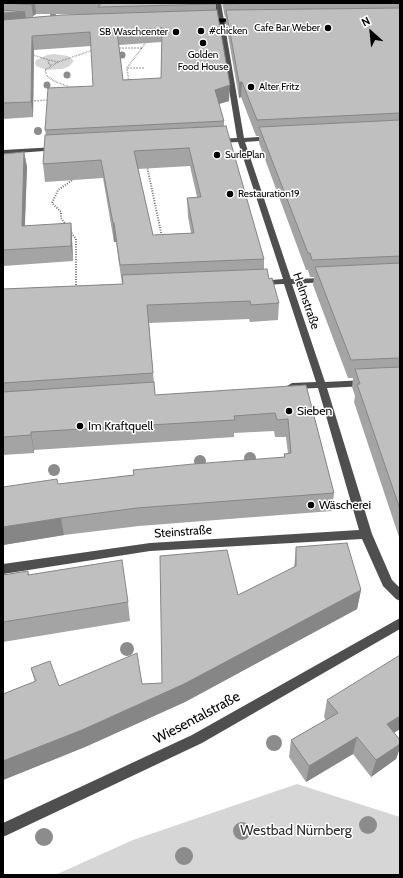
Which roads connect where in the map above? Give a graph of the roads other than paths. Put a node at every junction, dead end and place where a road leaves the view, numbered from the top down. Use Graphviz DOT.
graph roads {
  1 [pos="218,3"];
  2 [pos="249,20"];
  3 [pos="201,21"];
  4 [pos="221,21"];
  5 [pos="280,138"];
  6 [pos="241,140"];
  7 [pos="210,142"];
  8 [pos="62,149"];
  9 [pos="3,152"];
  10 [pos="332,280"];
  11 [pos="286,282"];
  12 [pos="249,283"];
  13 [pos="373,382"];
  14 [pos="321,384"];
  15 [pos="281,386"];
  16 [pos="366,534"];
  17 [pos="3,569"];
  18 [pos="400,596"];
  19 [pos="400,623"];
  20 [pos="3,830"];
  1 -- 4 [label="street, Helmstraße"];
  2 -- 4 [label="main road"];
  3 -- 4 [label="main road"];
  4 -- 6 [label="street, Helmstraße"];
  5 -- 6 [label="street"];
  6 -- 7 [label="street"];
  6 -- 11 [label="street, Helmstraße"];
  8 -- 9 [label="street"];
  10 -- 11 [label="street"];
  11 -- 12 [label="street"];
  11 -- 14 [label="street, Helmstraße"];
  13 -- 14 [label="street"];
  14 -- 15 [label="street"];
  14 -- 16 [label="street, Helmstraße"];
  16 -- 17 [label="street, Steinstraße"];
  16 -- 18 [label="street, Helmstraße"];
  19 -- 20 [label="street, Wiesentalstraße"];
}
